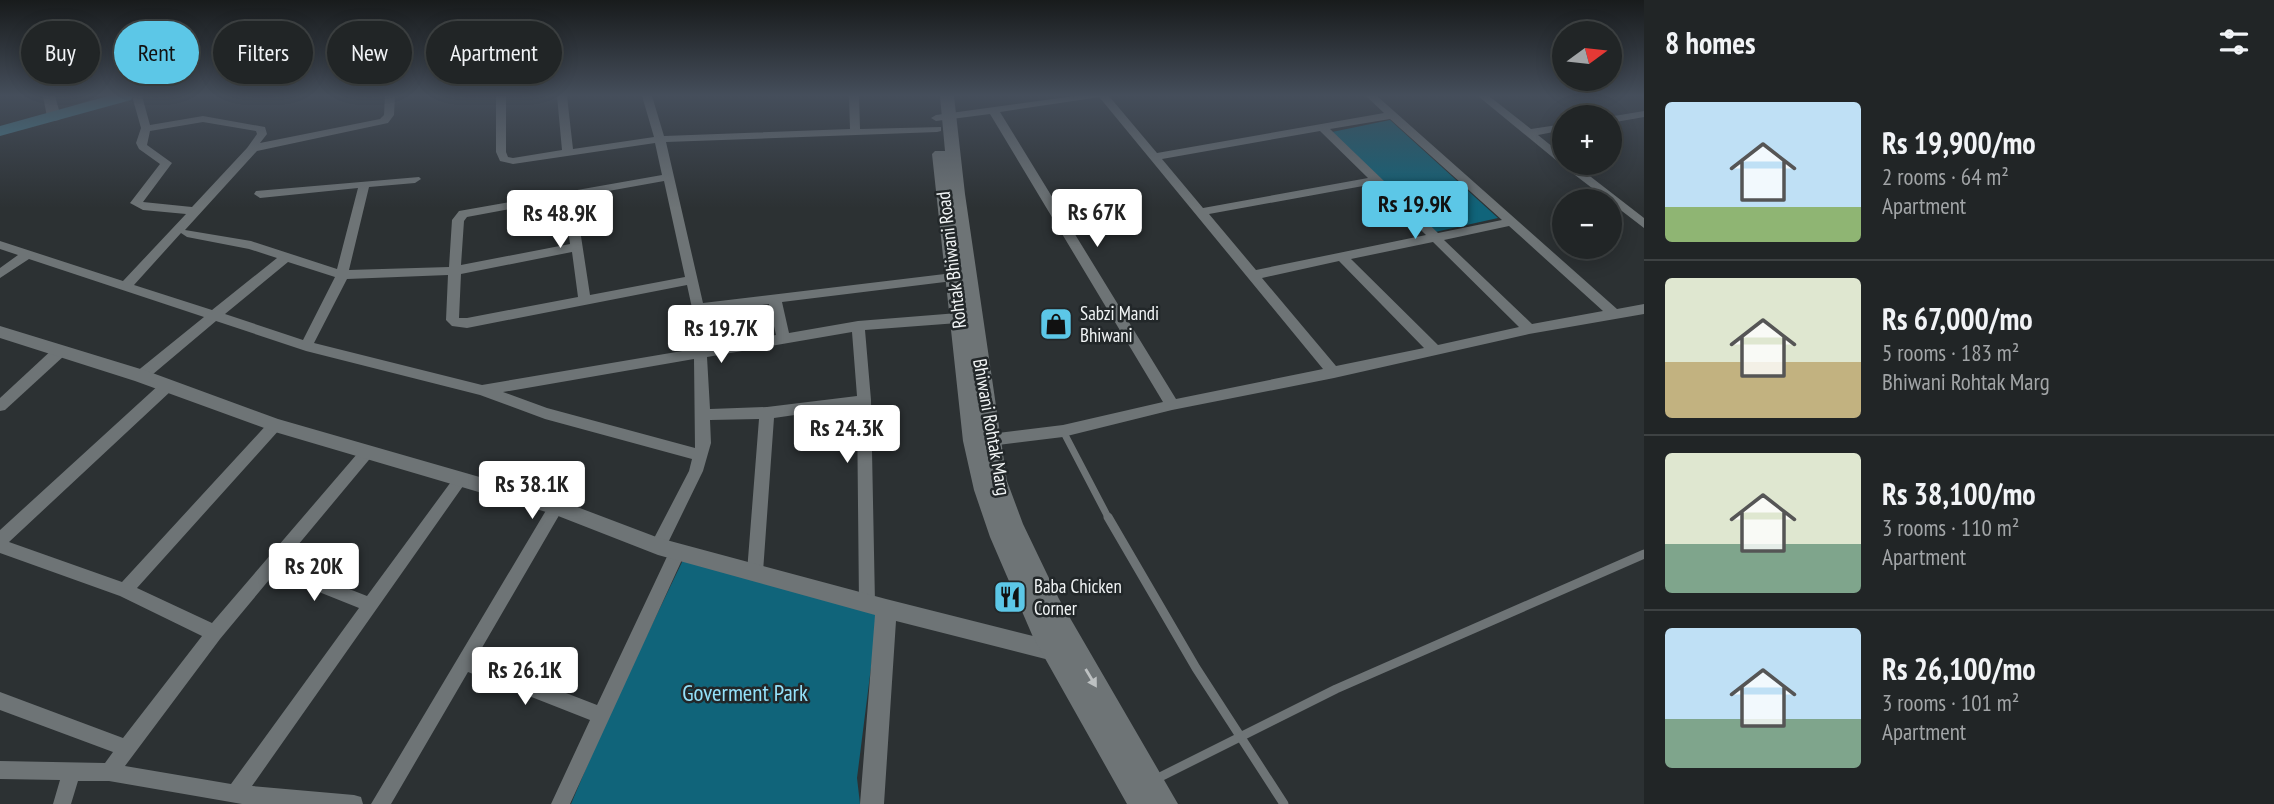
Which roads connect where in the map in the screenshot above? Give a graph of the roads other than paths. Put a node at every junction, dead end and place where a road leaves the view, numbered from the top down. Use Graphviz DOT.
graph roads {
  1 [pos="1528,133"];
  2 [pos="144,134"];
  3 [pos="261,134"];
  4 [pos="323,134"];
  5 [pos="502,134"];
  6 [pos="566,134"];
  7 [pos="658,134"];
  8 [pos="794,134"];
  9 [pos="942,134"];
  10 [pos="944,134"];
  11 [pos="1008,134"];
  12 [pos="1135,134"];
  13 [pos="1297,134"];
  14 [pos="1329,134"];
  15 [pos="1412,134"];
  16 [pos="660,139"];
  17 [pos="253,148"];
  18 [pos="568,151"];
  19 [pos="1552,152"];
  20 [pos="1155,157"];
  21 [pos="1582,175"];
  22 [pos="668,177"];
  23 [pos="415,179"];
  24 [pos="1376,180"];
  25 [pos="364,185"];
  26 [pos="260,194"];
  27 [pos="569,195"];
  28 [pos="195,211"];
  29 [pos="1202,212"];
  30 [pos="1510,222"];
  31 [pos="1644,224"];
  32 [pos="187,233"];
  33 [pos="1435,237"];
  34 [pos="0,245"];
  35 [pos="576,247"];
  36 [pos="29,253"];
  37 [pos="1342,256"];
  38 [pos="286,257"];
  39 [pos="453,271"];
  40 [pos="0,274"];
  41 [pos="342,275"];
  42 [pos="1254,275"];
  43 [pos="953,276"];
  44 [pos="691,280"];
  45 [pos="127,285"];
  46 [pos="585,300"];
  47 [pos="775,300"];
  48 [pos="1644,309"];
  49 [pos="215,314"];
  50 [pos="1615,315"];
  51 [pos="958,318"];
  52 [pos="858,326"];
  53 [pos="1529,329"];
  54 [pos="0,332"];
  55 [pos="783,338"];
  56 [pos="306,346"];
  57 [pos="60,351"];
  58 [pos="700,351"];
  59 [pos="1436,351"];
  60 [pos="1334,373"];
  61 [pos="141,376"];
  62 [pos="166,387"];
  63 [pos="482,390"];
  64 [pos="864,400"];
  65 [pos="1172,405"];
  66 [pos="0,406"];
  67 [pos="767,413"];
  68 [pos="704,415"];
  69 [pos="275,425"];
  70 [pos="1063,431"];
  71 [pos="982,441"];
  72 [pos="368,451"];
  73 [pos="701,456"];
  74 [pos="461,479"];
  75 [pos="555,508"];
  76 [pos="0,540"];
  77 [pos="0,546"];
  78 [pos="658,546"];
  79 [pos="678,551"];
  80 [pos="1644,554"];
  81 [pos="271,566"];
  82 [pos="755,572"];
  83 [pos="125,590"];
  84 [pos="371,604"];
  85 [pos="876,606"];
  86 [pos="214,634"];
  87 [pos="1054,653"];
  88 [pos="1076,654"];
  89 [pos="464,662"];
  90 [pos="0,701"];
  91 [pos="601,716"];
  92 [pos="1238,735"];
  93 [pos="126,748"];
  94 [pos="0,770"];
  95 [pos="72,770"];
  96 [pos="109,772"];
  97 [pos="1142,792"];
  98 [pos="235,794"];
  99 [pos="62,804"];
  100 [pos="355,804"];
  101 [pos="380,804"];
  102 [pos="560,804"];
  103 [pos="872,804"];
  104 [pos="1165,804"];
  105 [pos="1284,804"];
  1 -- 19 [label="street"];
  2 -- 28 [label="street"];
  3 -- 17 [label="street"];
  4 -- 17 [label="street"];
  5 -- 18 [label="street"];
  6 -- 18 [label="street"];
  7 -- 16 [label="street"];
  8 -- 16 [label="street"];
  9 -- 43 [label="main road, Rohtak Bhiwani Road"];
  10 -- 71 [label="main road, Bhiwani Rohtak Marg"];
  11 -- 65 [label="street"];
  12 -- 20 [label="street"];
  13 -- 20 [label="street"];
  14 -- 24 [label="street"];
  15 -- 30 [label="street"];
  16 -- 18 [label="street"];
  16 -- 22 [label="street"];
  17 -- 28 [label="street"];
  20 -- 29 [label="street"];
  21 -- 31 [label="street"];
  22 -- 27 [label="street"];
  22 -- 44 [label="street"];
  23 -- 25 [label="street"];
  24 -- 29 [label="street"];
  24 -- 33 [label="street"];
  25 -- 26 [label="street"];
  25 -- 41 [label="street"];
  27 -- 35 [label="street"];
  27 -- 39 [label="street"];
  28 -- 45 [label="street"];
  29 -- 42 [label="street"];
  30 -- 33 [label="street"];
  30 -- 50 [label="street"];
  32 -- 38 [label="street"];
  33 -- 37 [label="street"];
  33 -- 53 [label="street"];
  34 -- 36 [label="street"];
  35 -- 39 [label="street"];
  35 -- 46 [label="street"];
  36 -- 40 [label="street"];
  36 -- 45 [label="street"];
  37 -- 42 [label="street"];
  37 -- 59 [label="street"];
  38 -- 41 [label="street"];
  38 -- 49 [label="street"];
  39 -- 41 [label="street"];
  39 -- 46 [label="street"];
  41 -- 56 [label="street"];
  42 -- 60 [label="street"];
  43 -- 47 [label="street"];
  43 -- 51 [label="main road, Rohtak Bhiwani Road"];
  44 -- 46 [label="street"];
  44 -- 47 [label="street"];
  45 -- 49 [label="street"];
  47 -- 55 [label="street"];
  48 -- 50 [label="street"];
  49 -- 56 [label="street"];
  49 -- 61 [label="street"];
  50 -- 53 [label="street"];
  51 -- 52 [label="street"];
  51 -- 71 [label="main road, Rohtak Bhiwani Road"];
  52 -- 55 [label="street"];
  52 -- 64 [label="street"];
  53 -- 59 [label="street"];
  54 -- 57 [label="street"];
  55 -- 58 [label="street"];
  56 -- 63 [label="street"];
  57 -- 61 [label="street"];
  57 -- 66 [label="street"];
  58 -- 63 [label="street"];
  58 -- 68 [label="street"];
  59 -- 60 [label="street"];
  60 -- 65 [label="street"];
  61 -- 62 [label="street"];
  62 -- 69 [label="street"];
  62 -- 76 [label="street"];
  63 -- 73 [label="street"];
  64 -- 67 [label="street"];
  64 -- 85 [label="street"];
  65 -- 70 [label="street"];
  67 -- 68 [label="street"];
  67 -- 82 [label="street"];
  68 -- 73 [label="street"];
  69 -- 72 [label="street"];
  69 -- 83 [label="street"];
  70 -- 71 [label="street"];
  70 -- 92 [label="lane"];
  71 -- 87 [label="main road, Rohtak Bhiwani Road"];
  71 -- 88 [label="main road, Bhiwani Rohtak Marg"];
  72 -- 74 [label="street"];
  72 -- 81 [label="street"];
  73 -- 78 [label="street"];
  74 -- 75 [label="street"];
  74 -- 84 [label="street"];
  75 -- 78 [label="street"];
  75 -- 89 [label="street"];
  77 -- 83 [label="street"];
  78 -- 79 [label="street"];
  79 -- 82 [label="street"];
  79 -- 91 [label="street"];
  80 -- 92 [label="lane"];
  81 -- 84 [label="street"];
  81 -- 86 [label="street"];
  82 -- 85 [label="street"];
  83 -- 86 [label="street"];
  84 -- 98 [label="street"];
  85 -- 87 [label="street"];
  85 -- 103 [label="street"];
  86 -- 93 [label="street"];
  87 -- 88 [label="street"];
  87 -- 97 [label="main road, Rohtak Bhiwani Road"];
  88 -- 97 [label="main road, Bhiwani Rohtak Marg, one-way"];
  89 -- 91 [label="street"];
  89 -- 101 [label="street"];
  90 -- 93 [label="street"];
  91 -- 102 [label="street"];
  92 -- 97 [label="lane"];
  92 -- 105 [label="lane"];
  93 -- 96 [label="street"];
  94 -- 95 [label="street"];
  95 -- 96 [label="street"];
  95 -- 99 [label="street"];
  96 -- 98 [label="street"];
  97 -- 104 [label="main road, Bhiwani Rohtak Marg"];
  98 -- 100 [label="street"];
}
